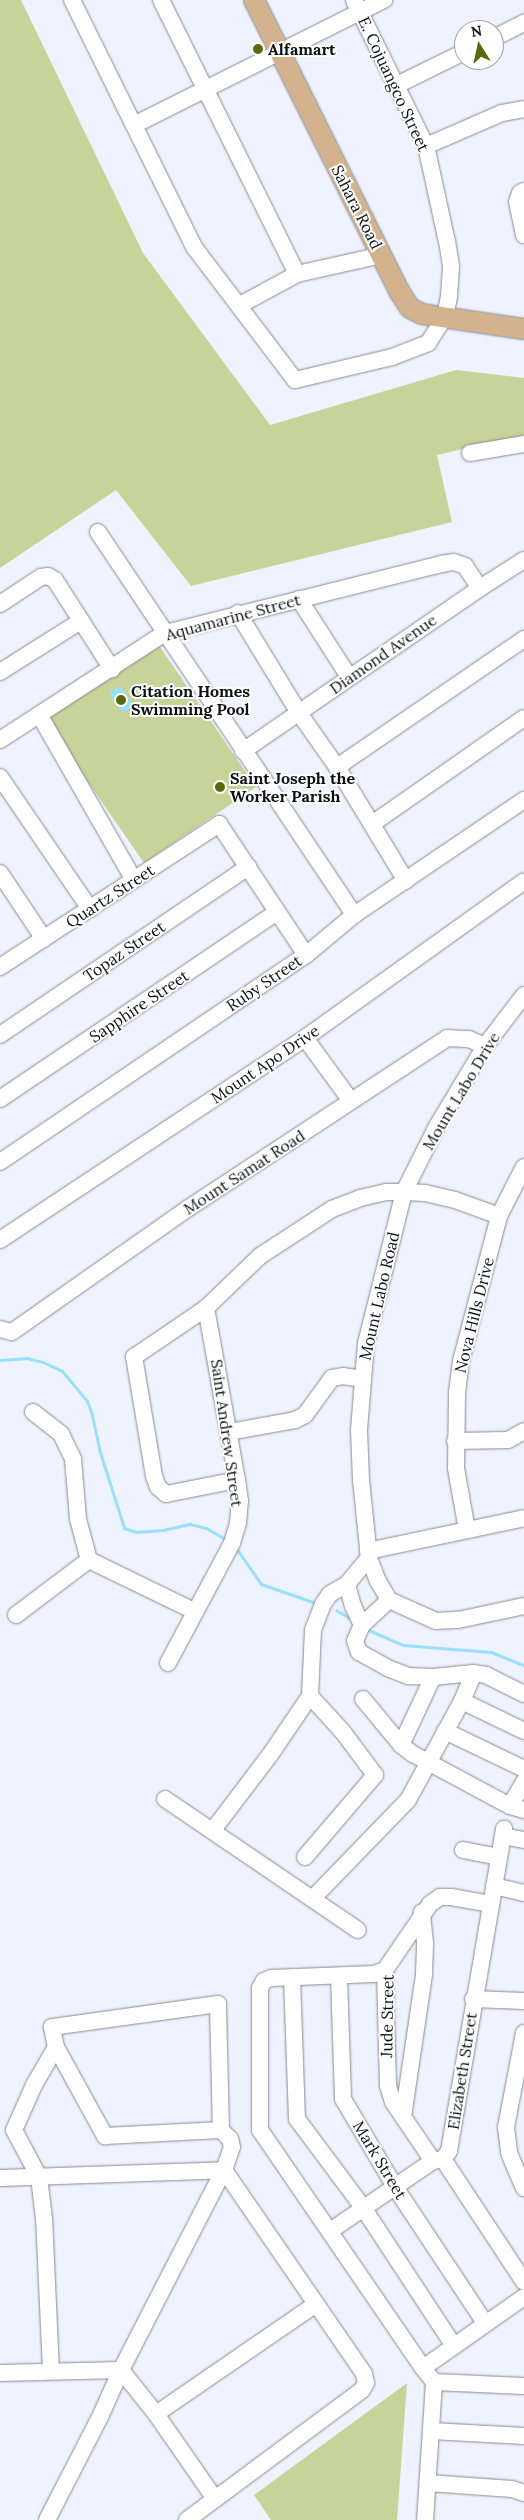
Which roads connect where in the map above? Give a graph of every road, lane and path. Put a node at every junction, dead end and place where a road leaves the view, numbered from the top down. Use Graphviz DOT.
graph roads {
  1 [pos="72,0"];
  2 [pos="161,0"];
  3 [pos="254,0"];
  4 [pos="384,0"];
  5 [pos="357,6"];
  6 [pos="524,23"];
  7 [pos="504,33"];
  8 [pos="280,52"];
  9 [pos="454,57"];
  10 [pos="397,85"];
  11 [pos="206,91"];
  12 [pos="524,109"];
  13 [pos="134,125"];
  14 [pos="426,146"];
  15 [pos="524,191"];
  16 [pos="524,235"];
  17 [pos="382,256"];
  18 [pos="297,274"];
  19 [pos="240,305"];
  20 [pos="445,317"];
  21 [pos="524,328"];
  22 [pos="524,444"];
  23 [pos="470,453"];
  24 [pos="98,532"];
  25 [pos="524,560"];
  26 [pos="480,588"];
  27 [pos="299,598"];
  28 [pos="0,604"];
  29 [pos="238,613"];
  30 [pos="81,622"];
  31 [pos="165,633"];
  32 [pos="524,639"];
  33 [pos="112,669"];
  34 [pos="0,672"];
  35 [pos="349,677"];
  36 [pos="299,713"];
  37 [pos="40,716"];
  38 [pos="524,718"];
  39 [pos="0,740"];
  40 [pos="243,751"];
  41 [pos="337,767"];
  42 [pos="0,777"];
  43 [pos="524,800"];
  44 [pos="372,824"];
  45 [pos="248,867"];
  46 [pos="0,873"];
  47 [pos="134,880"];
  48 [pos="406,881"];
  49 [pos="524,881"];
  50 [pos="90,909"];
  51 [pos="277,912"];
  52 [pos="354,915"];
  53 [pos="44,939"];
  54 [pos="306,955"];
  55 [pos="1,965"];
  56 [pos="524,995"];
  57 [pos="0,1035"];
  58 [pos="305,1038"];
  59 [pos="485,1046"];
  60 [pos="0,1099"];
  61 [pos="351,1101"];
  62 [pos="0,1162"];
  63 [pos="524,1167"];
  64 [pos="404,1192"];
  65 [pos="499,1216"];
  66 [pos="0,1240"];
  67 [pos="206,1308"];
  68 [pos="6,1330"];
  69 [pos="362,1379"];
  70 [pos="33,1412"];
  71 [pos="524,1431"];
  72 [pos="229,1432"];
  73 [pos="455,1441"];
  74 [pos="237,1480"];
  75 [pos="524,1518"];
  76 [pos="467,1530"];
  77 [pos="369,1554"];
  78 [pos="89,1560"];
  79 [pos="347,1584"];
  80 [pos="389,1600"];
  81 [pos="524,1606"];
  82 [pos="194,1611"];
  83 [pos="16,1615"];
  84 [pos="362,1625"];
  85 [pos="168,1663"];
  86 [pos="474,1673"];
  87 [pos="433,1677"];
  88 [pos="524,1694"];
  89 [pos="310,1696"];
  90 [pos="363,1700"];
  91 [pos="462,1701"];
  92 [pos="446,1731"];
  93 [pos="524,1731"];
  94 [pos="401,1744"];
  95 [pos="429,1764"];
  96 [pos="524,1769"];
  97 [pos="524,1782"];
  98 [pos="165,1798"];
  99 [pos="517,1808"];
  100 [pos="213,1830"];
  101 [pos="524,1840"];
  102 [pos="463,1850"];
  103 [pos="305,1857"];
  104 [pos="498,1857"];
  105 [pos="494,1886"];
  106 [pos="524,1893"];
  107 [pos="313,1898"];
  108 [pos="491,1904"];
  109 [pos="422,1912"];
  110 [pos="358,1930"];
  111 [pos="385,1970"];
  112 [pos="339,1976"];
  113 [pos="292,1977"];
  114 [pos="474,1999"];
  115 [pos="524,2001"];
  116 [pos="524,2033"];
  117 [pos="56,2047"];
  118 [pos="403,2117"];
  119 [pos="221,2130"];
  120 [pos="438,2160"];
  121 [pos="224,2170"];
  122 [pos="39,2177"];
  123 [pos="0,2178"];
  124 [pos="395,2187"];
  125 [pos="524,2188"];
  126 [pos="364,2209"];
  127 [pos="330,2231"];
  128 [pos="524,2282"];
  129 [pos="524,2297"];
  130 [pos="316,2304"];
  131 [pos="485,2323"];
  132 [pos="454,2346"];
  133 [pos="423,2368"];
  134 [pos="121,2370"];
  135 [pos="51,2372"];
  136 [pos="0,2373"];
  137 [pos="434,2382"];
  138 [pos="524,2386"];
  139 [pos="156,2414"];
  140 [pos="432,2431"];
  141 [pos="524,2436"];
  142 [pos="428,2483"];
  143 [pos="524,2492"];
  144 [pos="215,2500"];
  145 [pos="46,2520"];
  146 [pos="187,2520"];
  147 [pos="425,2520"];
  1 -- 13 [label="street"];
  2 -- 11 [label="street"];
  3 -- 8 [label="main road, Sahara Road"];
  4 -- 5 [label="street"];
  5 -- 8 [label="street"];
  5 -- 10 [label="street, E. Cojuangco Street"];
  6 -- 7 [label="street"];
  8 -- 11 [label="street"];
  8 -- 17 [label="main road, Sahara Road"];
  9 -- 10 [label="street"];
  10 -- 14 [label="street, E. Cojuangco Street"];
  11 -- 13 [label="street"];
  11 -- 18 [label="street"];
  12 -- 14 [label="street"];
  13 -- 19 [label="street"];
  14 -- 20 [label="street, E. Cojuangco Street"];
  15 -- 16 [label="street"];
  17 -- 18 [label="street"];
  17 -- 20 [label="main road, Sahara Road"];
  18 -- 19 [label="street"];
  19 -- 20 [label="street"];
  20 -- 21 [label="main road, Sahara Road"];
  22 -- 23 [label="street"];
  24 -- 31 [label="street"];
  25 -- 26 [label="street, Diamond Avenue"];
  26 -- 27 [label="street, Aquamarine Street"];
  26 -- 35 [label="street, Diamond Avenue"];
  27 -- 29 [label="street, Aquamarine Street"];
  27 -- 35 [label="street"];
  28 -- 30 [label="street"];
  29 -- 31 [label="street, Aquamarine Street"];
  29 -- 36 [label="street"];
  30 -- 33 [label="street"];
  30 -- 34 [label="street"];
  31 -- 33 [label="street, Aquamarine Street"];
  31 -- 40 [label="street"];
  32 -- 41 [label="street"];
  33 -- 37 [label="street, Aquamarine Street"];
  35 -- 36 [label="street, Diamond Avenue"];
  36 -- 40 [label="street, Diamond Avenue"];
  36 -- 41 [label="street"];
  37 -- 39 [label="street, Aquamarine Street"];
  37 -- 47 [label="street"];
  38 -- 44 [label="street"];
  40 -- 52 [label="street"];
  41 -- 44 [label="street"];
  42 -- 50 [label="street"];
  43 -- 48 [label="street, Ruby Street"];
  44 -- 48 [label="street"];
  45 -- 47 [label="street, Quartz Street"];
  45 -- 51 [label="street"];
  45 -- 57 [label="street, Topaz Street"];
  46 -- 53 [label="street"];
  47 -- 50 [label="street, Quartz Street"];
  48 -- 52 [label="street, Ruby Street"];
  49 -- 58 [label="street, Mount Apo Drive"];
  50 -- 53 [label="street, Quartz Street"];
  51 -- 54 [label="street"];
  51 -- 60 [label="street, Sapphire Street"];
  52 -- 54 [label="street, Ruby Street"];
  53 -- 55 [label="street, Quartz Street"];
  54 -- 62 [label="street, Ruby Street"];
  56 -- 59 [label="street, Mount Labo Drive"];
  58 -- 61 [label="street"];
  58 -- 66 [label="street, Mount Apo Drive"];
  59 -- 61 [label="street, Mount Samat Road"];
  59 -- 64 [label="street, Mount Labo Drive"];
  61 -- 68 [label="street, Mount Samat Road"];
  63 -- 65 [label="street, Nova Hills Drive"];
  64 -- 65 [label="street"];
  64 -- 67 [label="street"];
  64 -- 69 [label="street, Mount Labo Road"];
  65 -- 73 [label="street, Nova Hills Drive"];
  67 -- 72 [label="street, Saint Andrew Street"];
  67 -- 74 [label="street"];
  69 -- 72 [label="street"];
  69 -- 77 [label="street, Mount Labo Road"];
  70 -- 78 [label="street"];
  71 -- 73 [label="street"];
  72 -- 74 [label="street, Saint Andrew Street"];
  73 -- 76 [label="street, Nova Hills Drive"];
  74 -- 82 [label="street, Saint Andrew Street"];
  75 -- 76 [label="street"];
  76 -- 77 [label="street"];
  77 -- 79 [label="street"];
  77 -- 80 [label="street, Mount Labo Road"];
  78 -- 82 [label="street"];
  78 -- 83 [label="street"];
  79 -- 84 [label="street"];
  79 -- 89 [label="street"];
  80 -- 81 [label="street"];
  80 -- 84 [label="street"];
  82 -- 85 [label="street, Saint Andrew Street"];
  84 -- 87 [label="street"];
  86 -- 87 [label="street"];
  86 -- 88 [label="street"];
  86 -- 91 [label="street"];
  87 -- 94 [label="street"];
  89 -- 100 [label="street"];
  89 -- 103 [label="street"];
  90 -- 94 [label="street"];
  91 -- 92 [label="street"];
  91 -- 93 [label="street"];
  92 -- 95 [label="street"];
  92 -- 96 [label="street"];
  94 -- 95 [label="street"];
  95 -- 99 [label="street"];
  95 -- 107 [label="street"];
  97 -- 99 [label="street"];
  98 -- 100 [label="street"];
  100 -- 107 [label="street"];
  101 -- 104 [label="street, Elizabeth Street"];
  102 -- 104 [label="street"];
  104 -- 105 [label="street, Elizabeth Street"];
  105 -- 106 [label="street"];
  105 -- 108 [label="street, Elizabeth Street"];
  107 -- 110 [label="street"];
  108 -- 109 [label="street, Jude Street"];
  108 -- 114 [label="street, Elizabeth Street"];
  109 -- 111 [label="street, Jude Street"];
  109 -- 118 [label="street"];
  111 -- 112 [label="street"];
  111 -- 118 [label="street, Jude Street"];
  112 -- 113 [label="street"];
  112 -- 124 [label="street, Mark Street"];
  113 -- 126 [label="street"];
  113 -- 127 [label="street"];
  114 -- 115 [label="street"];
  114 -- 120 [label="street, Elizabeth Street"];
  116 -- 125 [label="street"];
  117 -- 119 [label="street"];
  117 -- 119 [label="street"];
  117 -- 122 [label="street"];
  118 -- 120 [label="street, Jude Street"];
  119 -- 121 [label="street"];
  120 -- 124 [label="street"];
  120 -- 128 [label="street"];
  121 -- 122 [label="street"];
  121 -- 130 [label="street"];
  121 -- 134 [label="street"];
  122 -- 123 [label="street"];
  122 -- 135 [label="street"];
  124 -- 126 [label="street"];
  124 -- 131 [label="street, Mark Street"];
  126 -- 127 [label="street"];
  126 -- 132 [label="street"];
  127 -- 133 [label="street"];
  129 -- 131 [label="street"];
  130 -- 139 [label="street"];
  130 -- 144 [label="street"];
  131 -- 132 [label="street"];
  132 -- 133 [label="street"];
  133 -- 137 [label="street"];
  134 -- 135 [label="street"];
  134 -- 139 [label="street"];
  134 -- 145 [label="street"];
  135 -- 136 [label="street"];
  137 -- 138 [label="street"];
  137 -- 140 [label="street"];
  139 -- 144 [label="street"];
  140 -- 141 [label="street"];
  140 -- 142 [label="street"];
  142 -- 143 [label="street"];
  142 -- 147 [label="street"];
  144 -- 146 [label="street"];
}
